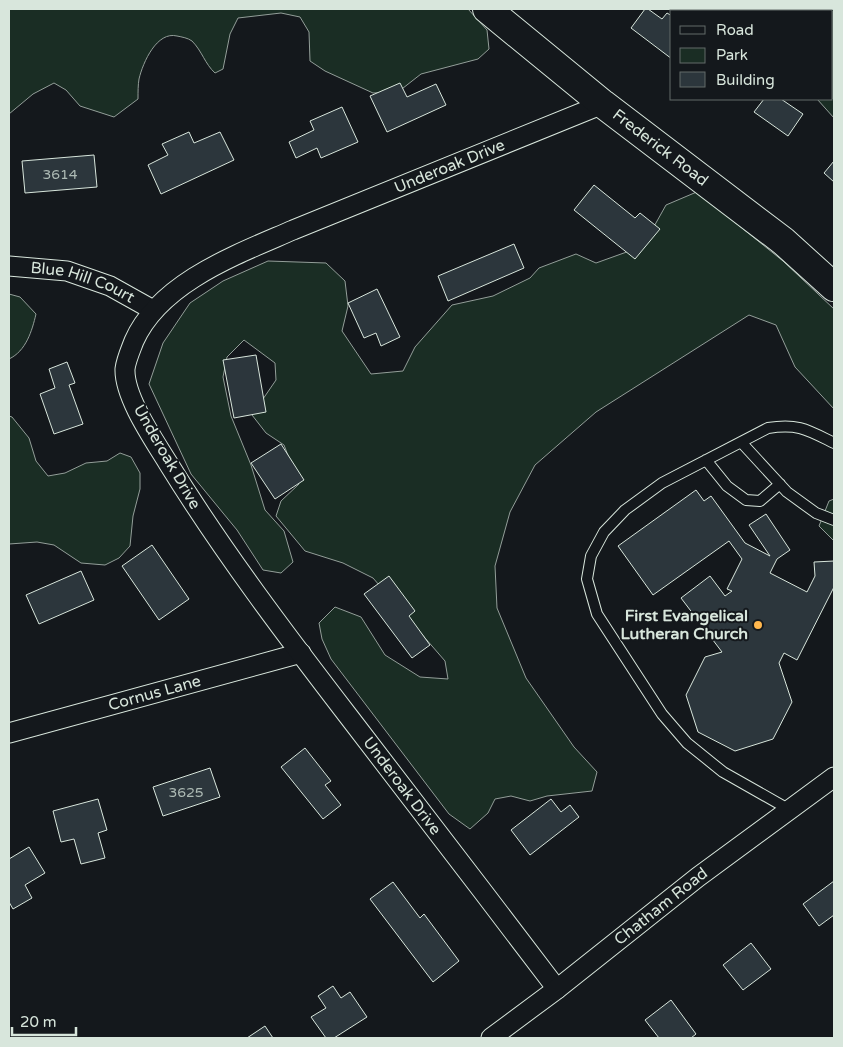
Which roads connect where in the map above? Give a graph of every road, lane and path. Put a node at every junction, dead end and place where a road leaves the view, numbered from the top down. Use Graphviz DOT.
graph roads {
  1 [pos="487,9"];
  2 [pos="603,104"];
  3 [pos="9,266"];
  4 [pos="830,276"];
  5 [pos="153,310"];
  6 [pos="741,442"];
  7 [pos="834,444"];
  8 [pos="706,460"];
  9 [pos="780,484"];
  10 [pos="834,520"];
  11 [pos="301,653"];
  12 [pos="9,733"];
  13 [pos="834,778"];
  14 [pos="790,810"];
  15 [pos="557,989"];
  16 [pos="491,1038"];
  1 -- 2 [label="main road, Frederick Road"];
  2 -- 4 [label="main road, Frederick Road"];
  2 -- 5 [label="street, Underoak Drive"];
  3 -- 5 [label="street, Blue Hill Court"];
  5 -- 11 [label="street, Underoak Drive"];
  6 -- 7 [label="lane"];
  6 -- 8 [label="lane"];
  6 -- 9 [label="lane"];
  8 -- 9 [label="lane"];
  8 -- 14 [label="lane"];
  9 -- 10 [label="lane"];
  11 -- 12 [label="street, Cornus Lane"];
  11 -- 15 [label="street, Underoak Drive"];
  13 -- 14 [label="street, Chatham Road"];
  14 -- 15 [label="street, Chatham Road"];
  15 -- 16 [label="street, Chatham Road"];
}
